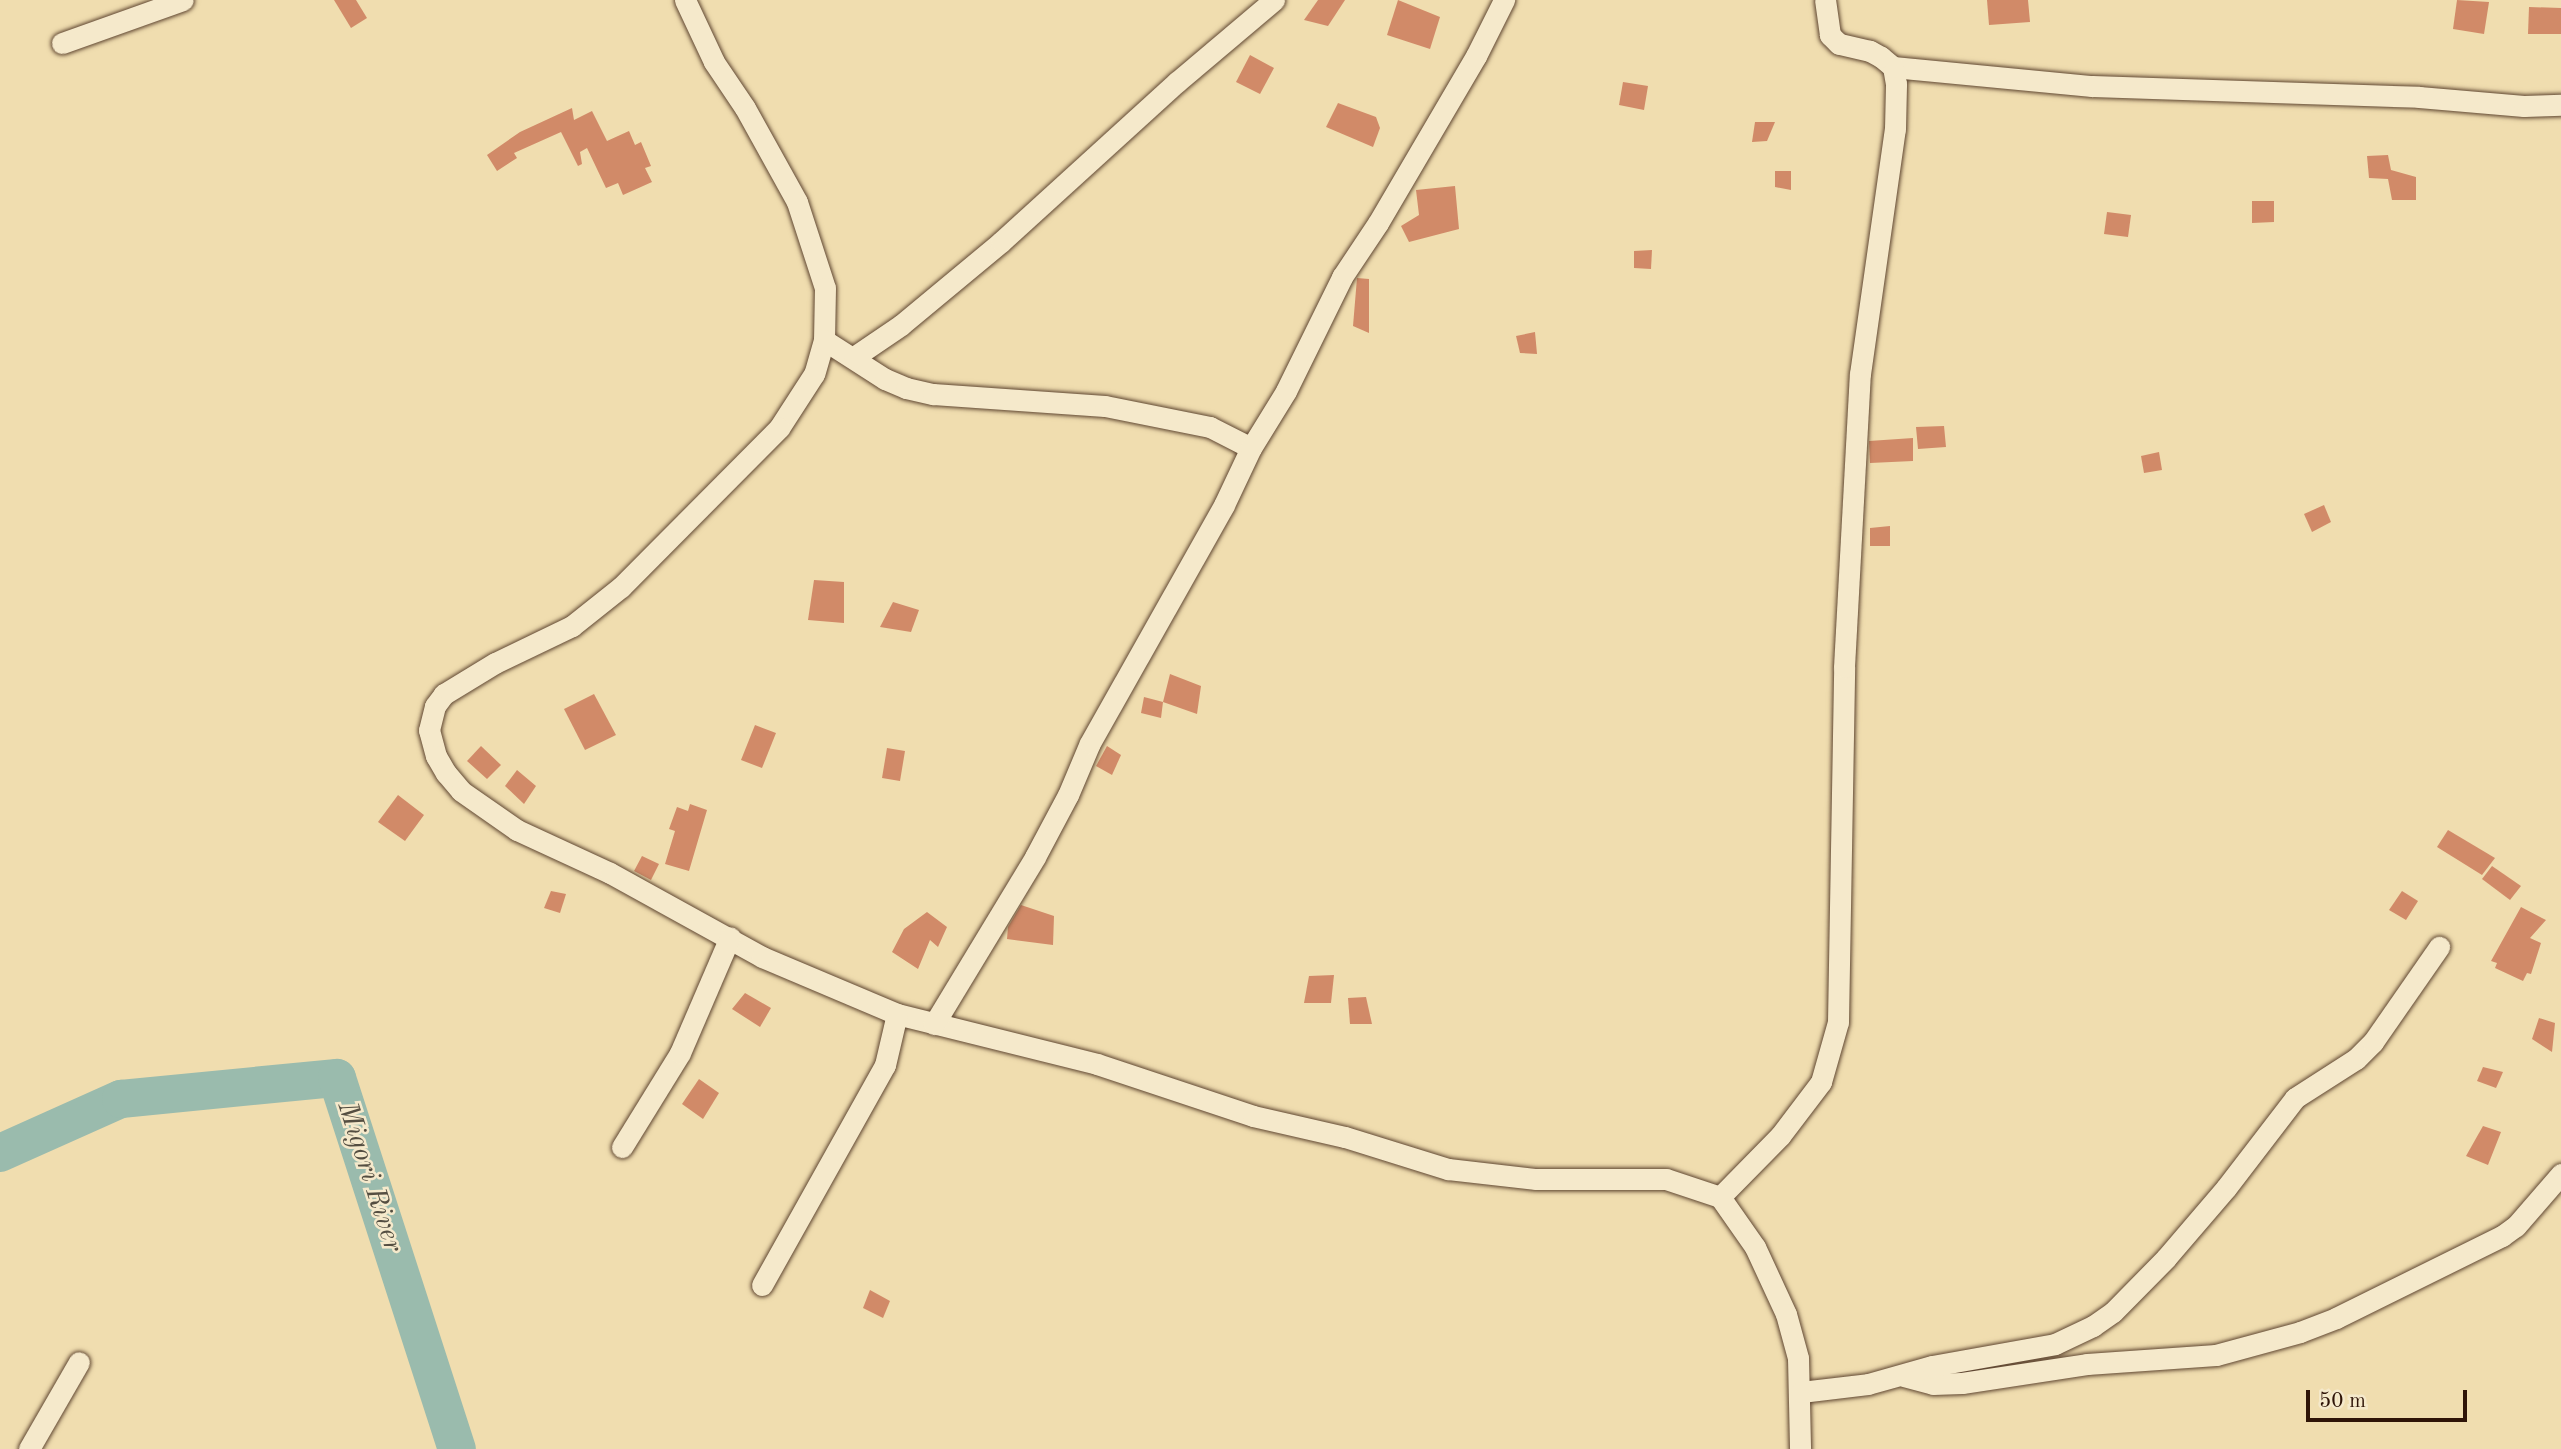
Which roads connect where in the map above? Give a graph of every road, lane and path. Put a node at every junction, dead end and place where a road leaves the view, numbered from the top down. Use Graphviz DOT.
graph roads {
  1 [pos="183,0"];
  2 [pos="685,0"];
  3 [pos="1273,0"];
  4 [pos="1504,0"];
  5 [pos="1825,0"];
  6 [pos="62,43"];
  7 [pos="1893,67"];
  8 [pos="2561,105"];
  9 [pos="824,340"];
  10 [pos="854,357"];
  11 [pos="1251,448"];
  12 [pos="730,937"];
  13 [pos="2439,947"];
  14 [pos="897,1014"];
  15 [pos="934,1024"];
  16 [pos="622,1147"];
  17 [pos="2561,1174"];
  18 [pos="1720,1197"];
  19 [pos="762,1285"];
  20 [pos="79,1363"];
  21 [pos="1904,1376"];
  22 [pos="1801,1392"];
  23 [pos="29,1449"];
  24 [pos="1800,1449"];
  1 -- 6 [label="street"];
  2 -- 9 [label="street"];
  3 -- 10 [label="street"];
  4 -- 11 [label="street"];
  5 -- 7 [label="street"];
  7 -- 8 [label="street"];
  7 -- 18 [label="street"];
  9 -- 10 [label="street"];
  9 -- 12 [label="street"];
  10 -- 11 [label="street"];
  11 -- 15 [label="street"];
  12 -- 14 [label="street"];
  12 -- 16 [label="street"];
  13 -- 21 [label="street"];
  14 -- 15 [label="street"];
  14 -- 19 [label="street"];
  15 -- 18 [label="street"];
  17 -- 21 [label="street"];
  18 -- 22 [label="street"];
  20 -- 23 [label="street"];
  21 -- 22 [label="street"];
  22 -- 24 [label="street"];
}
